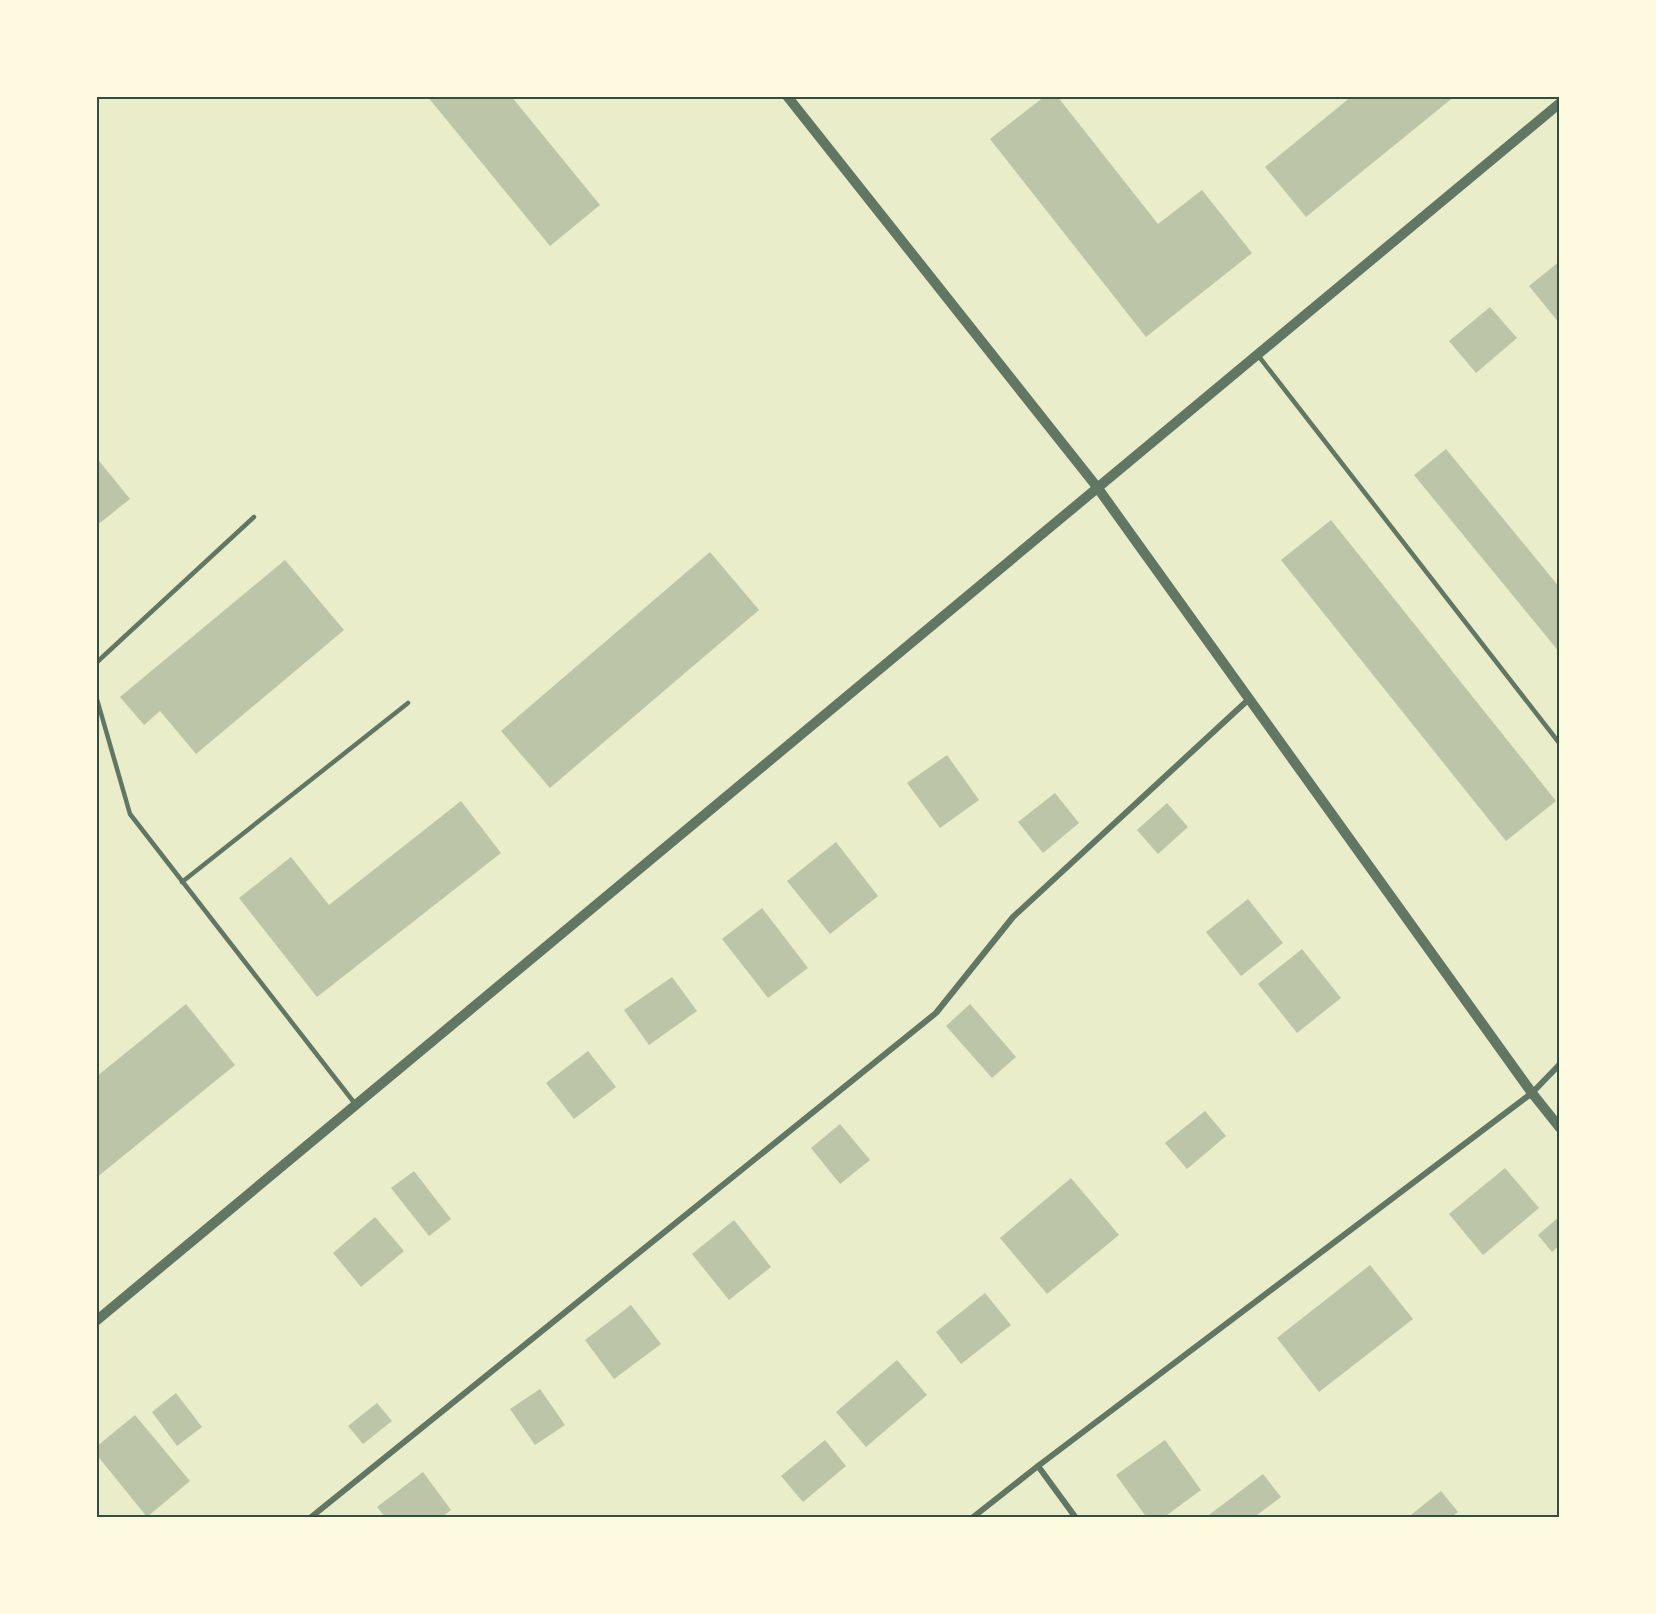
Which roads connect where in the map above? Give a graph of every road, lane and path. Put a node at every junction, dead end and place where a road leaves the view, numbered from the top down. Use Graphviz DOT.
graph roads {
  1 [pos="787,96"];
  2 [pos="1560,104"];
  3 [pos="1257,354"];
  4 [pos="1098,487"];
  5 [pos="254,517"];
  6 [pos="96,663"];
  7 [pos="96,696"];
  8 [pos="1250,699"];
  9 [pos="408,703"];
  10 [pos="1560,744"];
  11 [pos="182,882"];
  12 [pos="1560,1064"];
  13 [pos="1532,1094"];
  14 [pos="356,1105"];
  15 [pos="1560,1128"];
  16 [pos="96,1321"];
  17 [pos="1038,1466"];
  18 [pos="310,1518"];
  19 [pos="972,1518"];
  20 [pos="1077,1518"];
  1 -- 4 [label="street"];
  2 -- 3 [label="street"];
  3 -- 4 [label="street"];
  3 -- 10 [label="lane"];
  4 -- 8 [label="street"];
  4 -- 14 [label="street"];
  5 -- 6 [label="lane"];
  7 -- 11 [label="lane"];
  8 -- 13 [label="street"];
  8 -- 18 [label="street"];
  9 -- 11 [label="lane"];
  11 -- 14 [label="lane"];
  12 -- 13 [label="street"];
  13 -- 15 [label="street"];
  13 -- 17 [label="street"];
  14 -- 16 [label="street"];
  17 -- 19 [label="street"];
  17 -- 20 [label="street"];
}
